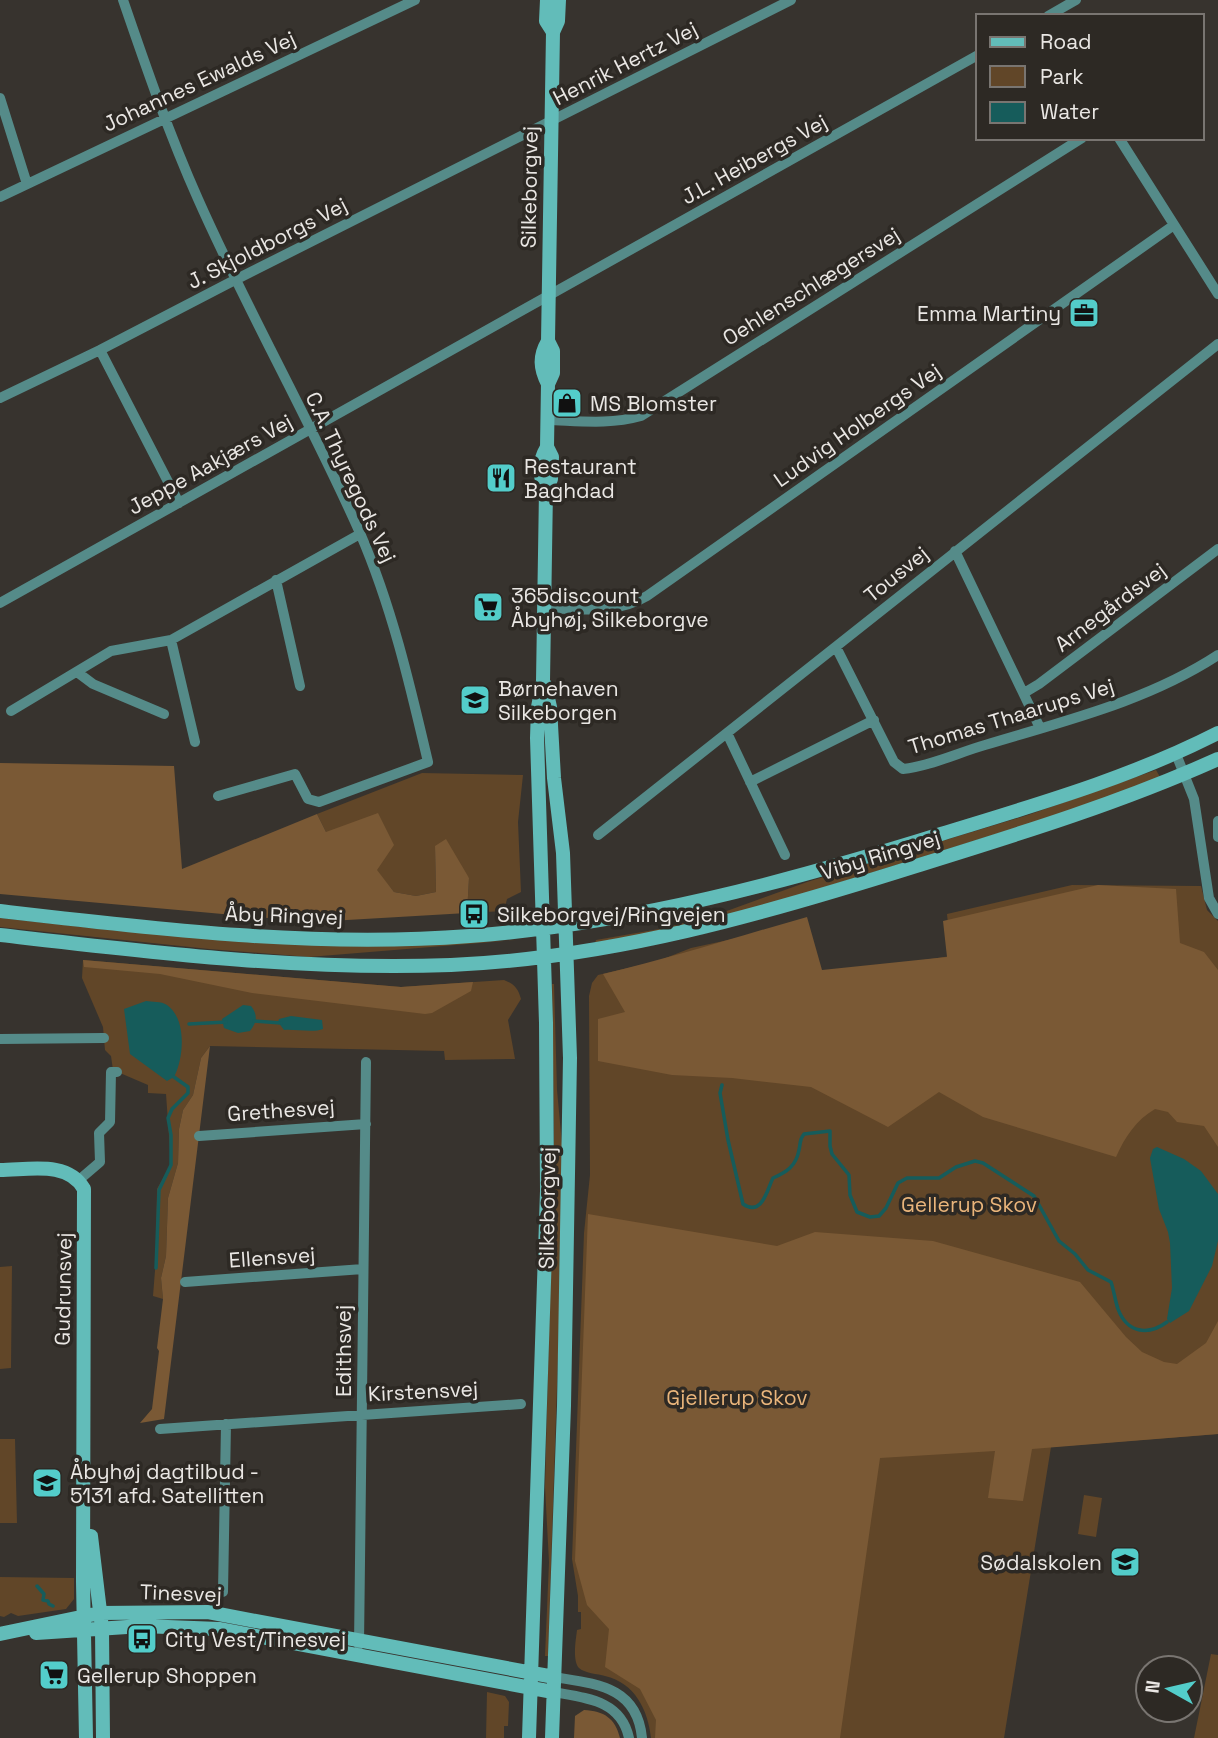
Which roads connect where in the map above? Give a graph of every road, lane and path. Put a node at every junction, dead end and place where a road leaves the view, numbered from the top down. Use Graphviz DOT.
graph roads {
  1 [pos="122,0"];
  2 [pos="415,0"];
  3 [pos="547,0"];
  4 [pos="559,0"];
  5 [pos="791,0"];
  6 [pos="1076,0"];
  7 [pos="1062,8"];
  8 [pos="552,32"];
  9 [pos="976,56"];
  10 [pos="0,98"];
  11 [pos="164,119"];
  12 [pos="551,122"];
  13 [pos="1079,140"];
  14 [pos="1120,140"];
  15 [pos="27,184"];
  16 [pos="0,197"];
  17 [pos="1174,225"];
  18 [pos="236,279"];
  19 [pos="1218,294"];
  20 [pos="549,296"];
  21 [pos="1218,344"];
  22 [pos="100,350"];
  23 [pos="0,398"];
  24 [pos="547,420"];
  25 [pos="310,430"];
  26 [pos="179,503"];
  27 [pos="360,534"];
  28 [pos="1218,549"];
  29 [pos="955,551"];
  30 [pos="276,580"];
  31 [pos="0,603"];
  32 [pos="544,608"];
  33 [pos="172,640"];
  34 [pos="836,647"];
  35 [pos="1218,655"];
  36 [pos="77,672"];
  37 [pos="544,681"];
  38 [pos="300,686"];
  39 [pos="1024,693"];
  40 [pos="12,711"];
  41 [pos="164,714"];
  42 [pos="874,720"];
  43 [pos="1040,728"];
  44 [pos="727,733"];
  45 [pos="1218,733"];
  46 [pos="195,742"];
  47 [pos="1175,754"];
  48 [pos="1218,759"];
  49 [pos="1185,774"];
  50 [pos="750,782"];
  51 [pos="218,796"];
  52 [pos="1218,821"];
  53 [pos="598,835"];
  54 [pos="1218,837"];
  55 [pos="785,855"];
  56 [pos="0,911"];
  57 [pos="1218,914"];
  58 [pos="566,926"];
  59 [pos="544,929"];
  60 [pos="0,935"];
  61 [pos="567,954"];
  62 [pos="544,957"];
  63 [pos="104,1038"];
  64 [pos="0,1039"];
  65 [pos="366,1062"];
  66 [pos="117,1072"];
  67 [pos="366,1124"];
  68 [pos="199,1136"];
  69 [pos="0,1170"];
  70 [pos="79,1180"];
  71 [pos="363,1269"];
  72 [pos="185,1282"];
  73 [pos="521,1404"];
  74 [pos="362,1414"];
  75 [pos="226,1424"];
  76 [pos="160,1429"];
  77 [pos="84,1482"];
  78 [pos="223,1592"];
  79 [pos="101,1620"];
  80 [pos="84,1622"];
  81 [pos="0,1635"];
  82 [pos="359,1648"];
  83 [pos="531,1672"];
  84 [pos="554,1677"];
  85 [pos="79,1681"];
  86 [pos="102,1681"];
  87 [pos="531,1688"];
  88 [pos="553,1692"];
  89 [pos="86,1738"];
  90 [pos="103,1738"];
  91 [pos="529,1738"];
  92 [pos="552,1738"];
  93 [pos="629,1738"];
  94 [pos="642,1738"];
  1 -- 11 [label="street, C.A. Thyregods Vej"];
  2 -- 11 [label="street, Johannes Ewalds Vej"];
  3 -- 8 [label="main road, Silkeborgvej"];
  4 -- 8 [label="main road, Silkeborgvej"];
  5 -- 12 [label="street, Henrik Hertz Vej"];
  6 -- 7 [label="street"];
  8 -- 12 [label="main road, Silkeborgvej"];
  9 -- 20 [label="street, J.L. Heibergs Vej"];
  10 -- 15 [label="street"];
  11 -- 15 [label="street, Johannes Ewalds Vej"];
  11 -- 18 [label="street, C.A. Thyregods Vej"];
  12 -- 18 [label="street, J. Skjoldborgs Vej"];
  12 -- 20 [label="main road, Silkeborgvej"];
  13 -- 24 [label="street, Oehlenschlægersvej"];
  14 -- 17 [label="street"];
  15 -- 16 [label="street, Johannes Ewalds Vej"];
  17 -- 19 [label="street"];
  17 -- 32 [label="street, Ludvig Holbergs Vej"];
  18 -- 22 [label="street, J. Skjoldborgs Vej"];
  18 -- 25 [label="street, C.A. Thyregods Vej"];
  20 -- 24 [label="main road, Silkeborgvej"];
  20 -- 25 [label="street, Jeppe Aakjærs Vej"];
  21 -- 29 [label="street, Tousvej"];
  22 -- 23 [label="street, J. Skjoldborgs Vej"];
  22 -- 26 [label="street"];
  24 -- 32 [label="main road, Silkeborgvej"];
  25 -- 26 [label="street, Jeppe Aakjærs Vej"];
  25 -- 27 [label="street, C.A. Thyregods Vej"];
  26 -- 31 [label="street, Jeppe Aakjærs Vej"];
  27 -- 30 [label="street"];
  27 -- 51 [label="street, C.A. Thyregods Vej"];
  28 -- 39 [label="street, Arnegårdsvej"];
  29 -- 34 [label="street, Tousvej"];
  29 -- 39 [label="street"];
  30 -- 33 [label="street"];
  30 -- 38 [label="street"];
  32 -- 37 [label="main road, Silkeborgvej"];
  33 -- 36 [label="street"];
  33 -- 46 [label="street"];
  34 -- 42 [label="street, Thomas Thaarups Vej"];
  34 -- 44 [label="street, Tousvej"];
  35 -- 43 [label="street, Thomas Thaarups Vej"];
  36 -- 40 [label="street"];
  36 -- 41 [label="street"];
  37 -- 58 [label="main road, Silkeborgvej"];
  37 -- 59 [label="main road, Silkeborgvej"];
  39 -- 43 [label="street"];
  42 -- 43 [label="street, Thomas Thaarups Vej"];
  42 -- 50 [label="street"];
  44 -- 50 [label="street"];
  44 -- 53 [label="street, Tousvej"];
  45 -- 47 [label="main road, Viby Ringvej"];
  47 -- 49 [label="street"];
  47 -- 58 [label="main road, Viby Ringvej"];
  48 -- 49 [label="main road, Viby Ringvej"];
  49 -- 57 [label="street"];
  49 -- 61 [label="main road, Viby Ringvej"];
  50 -- 55 [label="street"];
  52 -- 54 [label="street"];
  56 -- 59 [label="main road, Åby Ringvej"];
  58 -- 59 [label="main road, Åby Ringvej"];
  58 -- 61 [label="main road, Silkeborgvej"];
  59 -- 62 [label="main road, Silkeborgvej"];
  60 -- 62 [label="main road"];
  61 -- 62 [label="main road, Viby Ringvej"];
  61 -- 84 [label="main road, Silkeborgvej"];
  62 -- 83 [label="main road, Silkeborgvej"];
  63 -- 64 [label="street"];
  65 -- 67 [label="street, Edithsvej"];
  66 -- 70 [label="street"];
  67 -- 68 [label="street, Grethesvej"];
  67 -- 71 [label="street, Edithsvej"];
  69 -- 70 [label="main road"];
  70 -- 77 [label="main road, Gudrunsvej"];
  71 -- 72 [label="street, Ellensvej"];
  71 -- 74 [label="street, Edithsvej"];
  73 -- 74 [label="street, Kirstensvej"];
  74 -- 75 [label="street, Kirstensvej"];
  74 -- 82 [label="street, Edithsvej"];
  75 -- 76 [label="street, Kirstensvej"];
  75 -- 78 [label="street"];
  77 -- 79 [label="main road, Gudrunsvej"];
  77 -- 80 [label="main road, Gudrunsvej"];
  79 -- 80 [label="main road, Tinesvej"];
  79 -- 82 [label="main road, Tinesvej"];
  79 -- 86 [label="main road, Gudrunsvej"];
  80 -- 81 [label="main road, Tinesvej"];
  80 -- 85 [label="main road, Gudrunsvej"];
  82 -- 83 [label="main road, Tinesvej"];
  82 -- 87 [label="main road, Tinesvej"];
  83 -- 84 [label="main road, Tinesvej"];
  83 -- 87 [label="main road, Silkeborgvej"];
  84 -- 88 [label="main road, Silkeborgvej"];
  84 -- 94 [label="street"];
  85 -- 86 [label="main road"];
  85 -- 89 [label="main road, Gudrunsvej"];
  86 -- 90 [label="main road, Gudrunsvej"];
  87 -- 88 [label="main road, Tinesvej"];
  87 -- 91 [label="main road, Silkeborgvej"];
  88 -- 92 [label="main road, Silkeborgvej"];
  88 -- 93 [label="street"];
}
